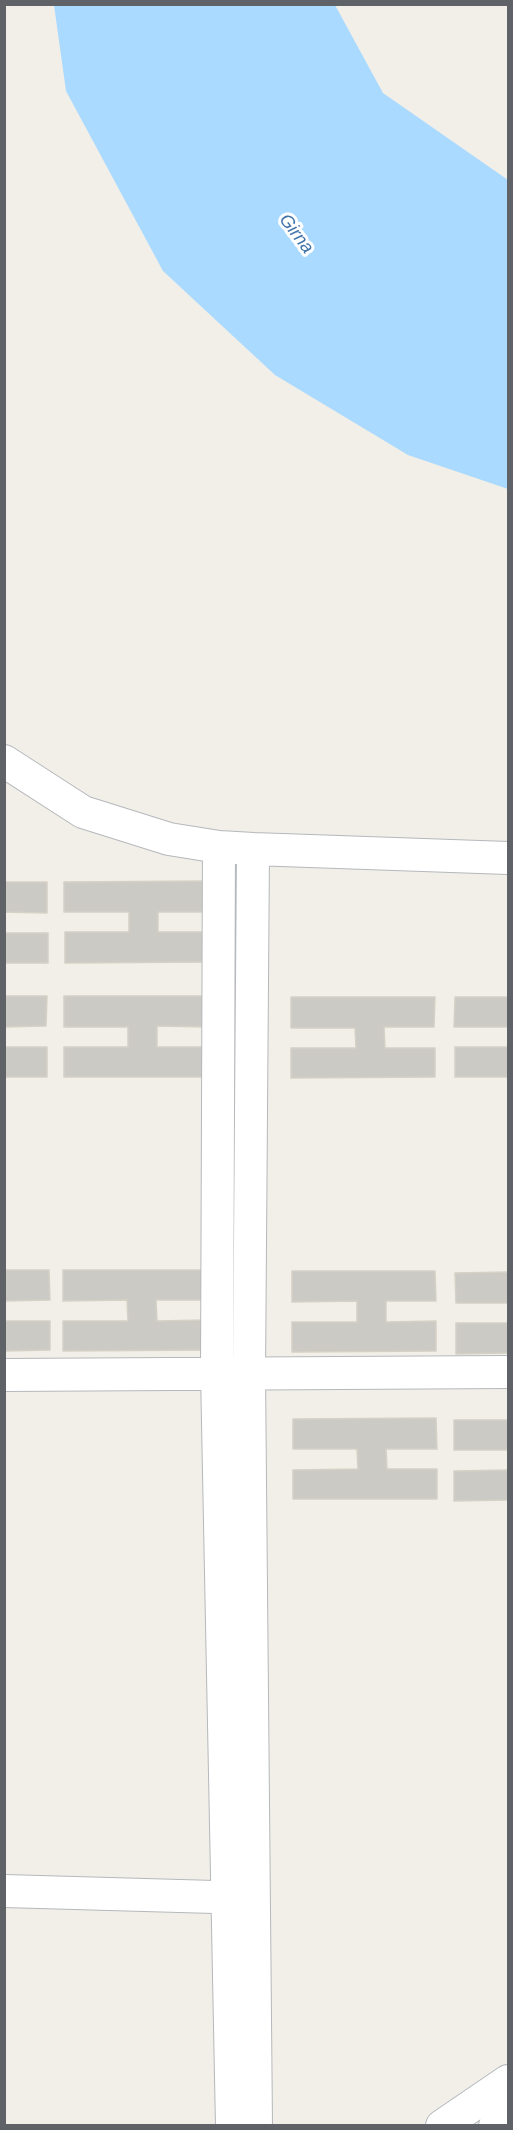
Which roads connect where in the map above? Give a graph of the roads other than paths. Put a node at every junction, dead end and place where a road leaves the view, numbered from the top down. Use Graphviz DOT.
graph roads {
  1 [pos="4,761"];
  2 [pos="219,847"];
  3 [pos="253,849"];
  4 [pos="508,858"];
  5 [pos="217,1372"];
  6 [pos="508,1372"];
  7 [pos="249,1374"];
  8 [pos="4,1375"];
  9 [pos="4,1892"];
  10 [pos="241,1897"];
  11 [pos="508,2081"];
  12 [pos="508,2117"];
  13 [pos="232,2126"];
  14 [pos="256,2126"];
  15 [pos="442,2126"];
  16 [pos="495,2126"];
  1 -- 2 [label="street"];
  2 -- 3 [label="street"];
  2 -- 5 [label="street"];
  3 -- 4 [label="street"];
  3 -- 7 [label="street"];
  5 -- 7 [label="street"];
  5 -- 8 [label="street"];
  5 -- 10 [label="street"];
  6 -- 7 [label="street"];
  7 -- 10 [label="street"];
  9 -- 10 [label="street"];
  10 -- 13 [label="street"];
  10 -- 14 [label="street"];
  11 -- 15 [label="street"];
  12 -- 16 [label="street"];
}
